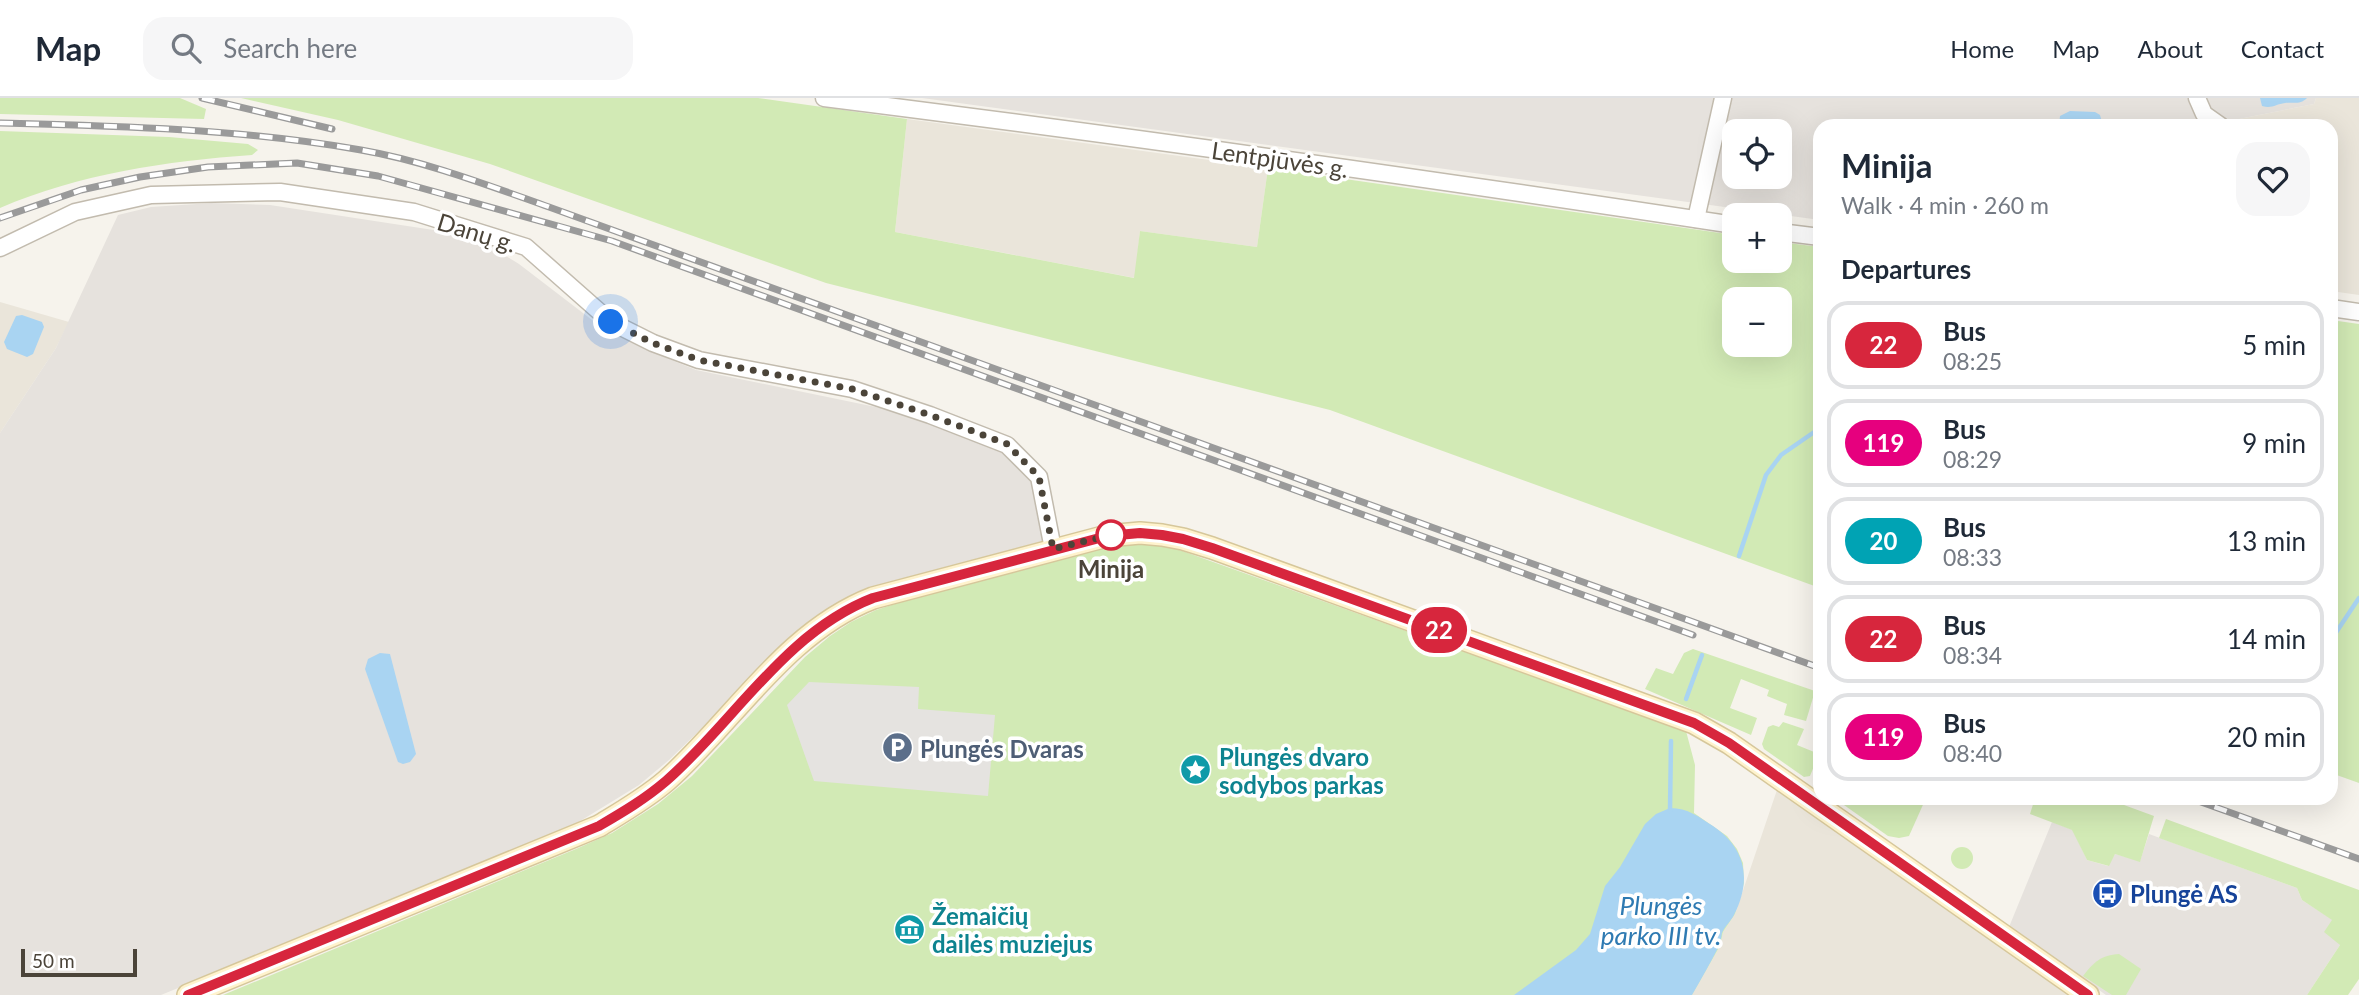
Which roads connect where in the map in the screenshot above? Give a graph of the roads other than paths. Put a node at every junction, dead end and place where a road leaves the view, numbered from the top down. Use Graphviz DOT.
graph roads {
  1 [pos="824,98"];
  2 [pos="1723,98"];
  3 [pos="2197,98"];
  4 [pos="2211,119"];
  5 [pos="1696,219"];
  6 [pos="1722,223"];
  7 [pos="1792,234"];
  8 [pos="1813,236"];
  9 [pos="0,248"];
  10 [pos="2338,309"];
  11 [pos="2359,312"];
  12 [pos="1053,549"];
  13 [pos="1813,802"];
  14 [pos="1817,805"];
  15 [pos="188,995"];
  16 [pos="2088,995"];
  1 -- 5 [label="street, Lentpjūvės g."];
  2 -- 5 [label="street"];
  3 -- 4 [label="street"];
  5 -- 6 [label="street, Lentpjūvės g."];
  7 -- 8 [label="street"];
  9 -- 12 [label="street, Danų g."];
  10 -- 11 [label="street"];
  12 -- 13 [label="main road"];
  12 -- 15 [label="main road"];
  14 -- 16 [label="main road"];
}
